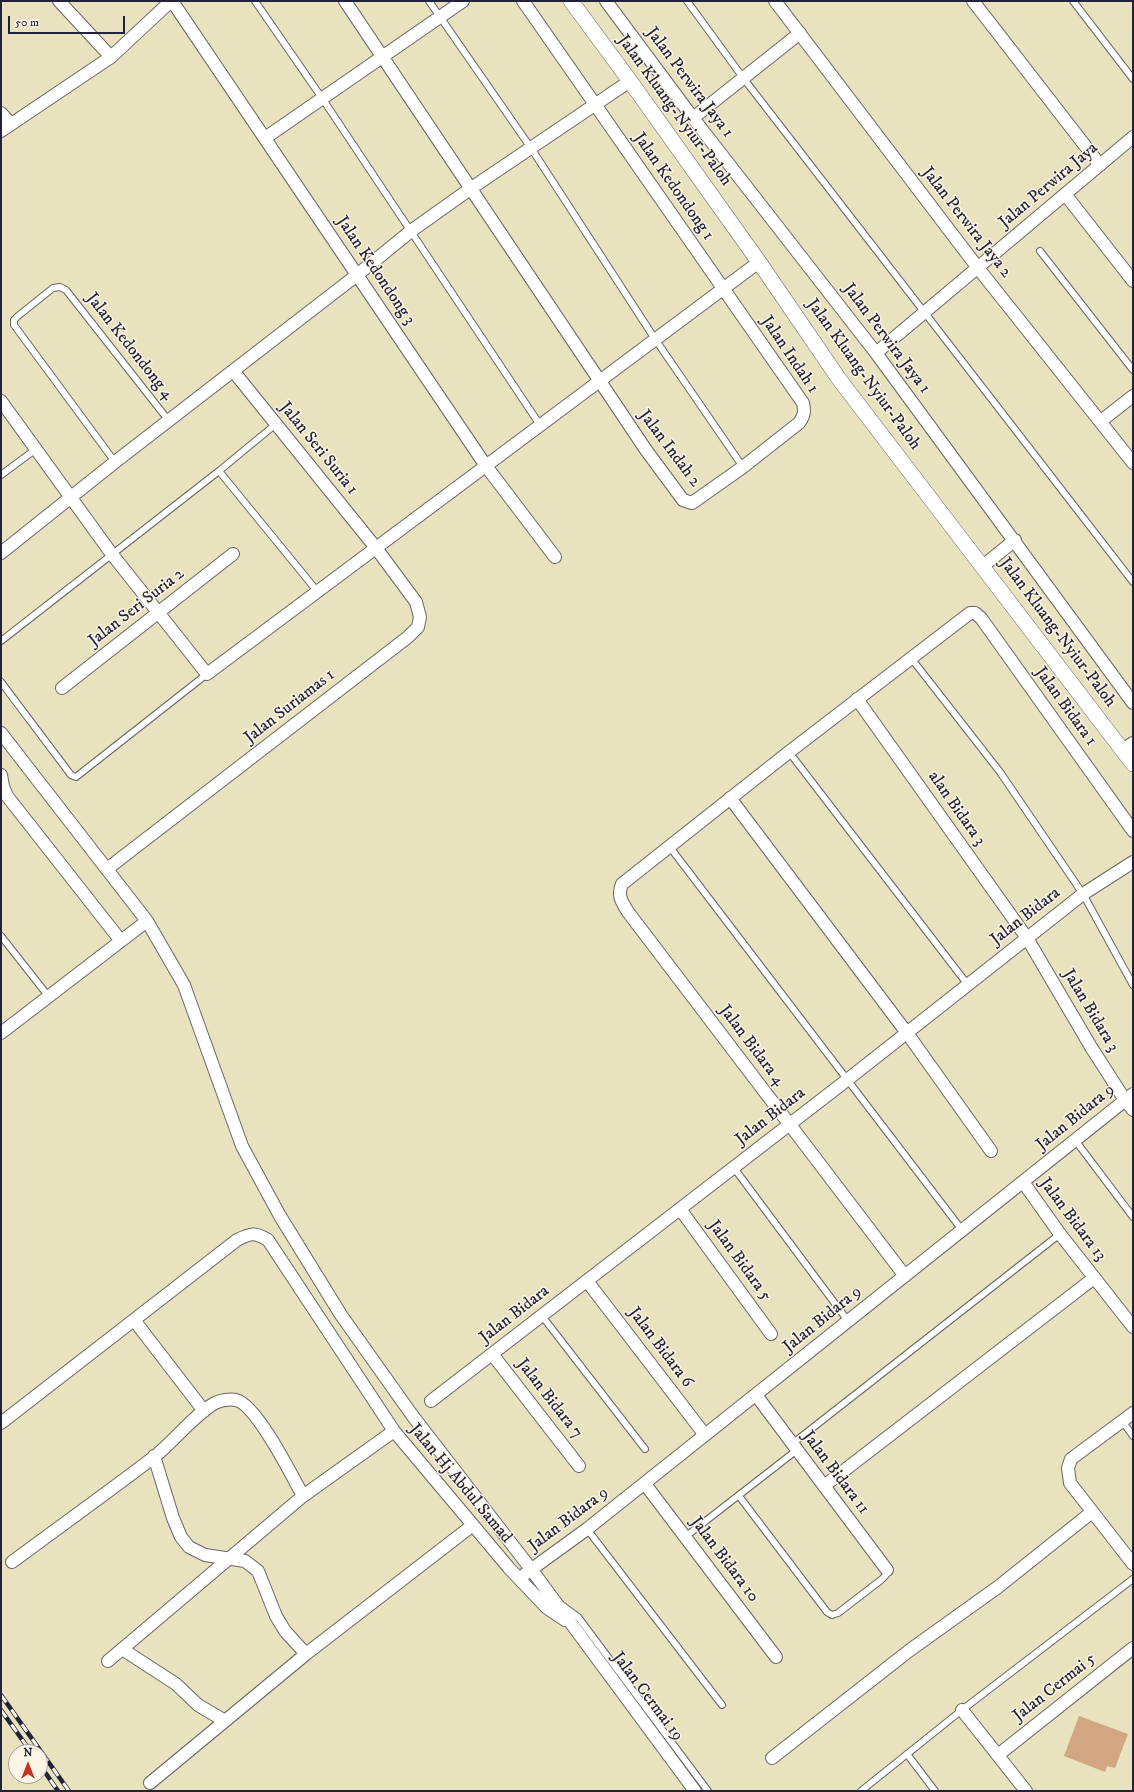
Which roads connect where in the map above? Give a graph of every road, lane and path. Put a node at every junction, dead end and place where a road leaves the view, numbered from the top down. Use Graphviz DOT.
graph roads {
  1 [pos="59,1"];
  2 [pos="171,1"];
  3 [pos="255,1"];
  4 [pos="345,1"];
  5 [pos="429,1"];
  6 [pos="463,1"];
  7 [pos="523,1"];
  8 [pos="571,1"];
  9 [pos="606,1"];
  10 [pos="687,1"];
  11 [pos="775,1"];
  12 [pos="973,1"];
  13 [pos="1073,1"];
  14 [pos="440,17"];
  15 [pos="800,34"];
  16 [pos="382,56"];
  17 [pos="110,57"];
  18 [pos="744,79"];
  19 [pos="1133,79"];
  20 [pos="630,81"];
  21 [pos="322,98"];
  22 [pos="595,104"];
  23 [pos="1,113"];
  24 [pos="693,118"];
  25 [pos="11,124"];
  26 [pos="1,131"];
  27 [pos="1133,137"];
  28 [pos="265,138"];
  29 [pos="531,148"];
  30 [pos="1100,165"];
  31 [pos="470,189"];
  32 [pos="1065,194"];
  33 [pos="411,231"];
  34 [pos="1040,251"];
  35 [pos="759,262"];
  36 [pos="978,268"];
  37 [pos="357,275"];
  38 [pos="1133,280"];
  39 [pos="722,289"];
  40 [pos="925,312"];
  41 [pos="655,339"];
  42 [pos="876,353"];
  43 [pos="1133,370"];
  44 [pos="234,372"];
  45 [pos="599,381"];
  46 [pos="1133,396"];
  47 [pos="2,403"];
  48 [pos="1101,421"];
  49 [pos="169,422"];
  50 [pos="276,424"];
  51 [pos="540,425"];
  52 [pos="36,449"];
  53 [pos="115,462"];
  54 [pos="1133,463"];
  55 [pos="486,466"];
  56 [pos="743,467"];
  57 [pos="219,471"];
  58 [pos="1,475"];
  59 [pos="71,497"];
  60 [pos="1015,540"];
  61 [pos="376,548"];
  62 [pos="1,553"];
  63 [pos="111,553"];
  64 [pos="233,554"];
  65 [pos="555,557"];
  66 [pos="983,566"];
  67 [pos="1133,582"];
  68 [pos="317,591"];
  69 [pos="157,613"];
  70 [pos="1,641"];
  71 [pos="911,658"];
  72 [pos="207,674"];
  73 [pos="1,682"];
  74 [pos="62,688"];
  75 [pos="858,699"];
  76 [pos="1133,703"];
  77 [pos="1,733"];
  78 [pos="1128,746"];
  79 [pos="789,752"];
  80 [pos="1133,764"];
  81 [pos="1,775"];
  82 [pos="730,798"];
  83 [pos="1133,831"];
  84 [pos="669,846"];
  85 [pos="1133,862"];
  86 [pos="107,869"];
  87 [pos="1083,894"];
  88 [pos="147,921"];
  89 [pos="1,936"];
  90 [pos="1027,938"];
  91 [pos="121,941"];
  92 [pos="968,985"];
  93 [pos="1133,985"];
  94 [pos="49,997"];
  95 [pos="1,1033"];
  96 [pos="907,1033"];
  97 [pos="847,1080"];
  98 [pos="1129,1097"];
  99 [pos="1133,1110"];
  100 [pos="789,1125"];
  101 [pos="1075,1140"];
  102 [pos="991,1151"];
  103 [pos="734,1168"];
  104 [pos="1023,1182"];
  105 [pos="680,1209"];
  106 [pos="1133,1217"];
  107 [pos="962,1230"];
  108 [pos="1060,1234"];
  109 [pos="905,1276"];
  110 [pos="1094,1278"];
  111 [pos="587,1281"];
  112 [pos="542,1316"];
  113 [pos="134,1320"];
  114 [pos="848,1321"];
  115 [pos="1133,1327"];
  116 [pos="771,1334"];
  117 [pos="492,1354"];
  118 [pos="756,1395"];
  119 [pos="431,1401"];
  120 [pos="204,1411"];
  121 [pos="1133,1413"];
  122 [pos="1122,1421"];
  123 [pos="1,1423"];
  124 [pos="394,1431"];
  125 [pos="705,1435"];
  126 [pos="1133,1436"];
  127 [pos="795,1447"];
  128 [pos="644,1449"];
  129 [pos="154,1456"];
  130 [pos="579,1466"];
  131 [pos="644,1484"];
  132 [pos="824,1486"];
  133 [pos="303,1496"];
  134 [pos="738,1496"];
  135 [pos="1092,1512"];
  136 [pos="473,1524"];
  137 [pos="587,1529"];
  138 [pos="685,1537"];
  139 [pos="229,1559"];
  140 [pos="12,1562"];
  141 [pos="1133,1564"];
  142 [pos="531,1570"];
  143 [pos="887,1570"];
  144 [pos="518,1578"];
  145 [pos="1133,1579"];
  146 [pos="574,1620"];
  147 [pos="1133,1648"];
  148 [pos="122,1649"];
  149 [pos="306,1654"];
  150 [pos="776,1658"];
  151 [pos="108,1661"];
  152 [pos="722,1705"];
  153 [pos="962,1710"];
  154 [pos="225,1721"];
  155 [pos="907,1754"];
  156 [pos="998,1755"];
  157 [pos="772,1758"];
  158 [pos="150,1783"];
  159 [pos="695,1791"];
  160 [pos="708,1791"];
  161 [pos="861,1791"];
  162 [pos="935,1791"];
  163 [pos="1026,1791"];
  1 -- 17 [label="street"];
  2 -- 17 [label="street"];
  2 -- 28 [label="street, Jalan Kedondong 3"];
  3 -- 21 [label="lane"];
  4 -- 16 [label="street"];
  5 -- 14 [label="lane"];
  6 -- 14 [label="street"];
  7 -- 22 [label="street, Jalan Kedondong 1"];
  8 -- 20 [label="street, Jalan Kluang-Nyiur-Paloh"];
  9 -- 24 [label="street, Jalan Perwira Jaya 1"];
  10 -- 18 [label="lane"];
  11 -- 15 [label="street, Jalan Perwira Jaya 2"];
  12 -- 30 [label="street"];
  13 -- 19 [label="lane"];
  14 -- 16 [label="street"];
  14 -- 29 [label="lane"];
  15 -- 18 [label="street"];
  15 -- 36 [label="street, Jalan Perwira Jaya 2"];
  16 -- 21 [label="street"];
  16 -- 31 [label="street"];
  17 -- 25 [label="street"];
  18 -- 24 [label="street"];
  18 -- 40 [label="lane"];
  20 -- 22 [label="street"];
  20 -- 35 [label="street, Jalan Kluang-Nyiur-Paloh"];
  21 -- 28 [label="street"];
  21 -- 33 [label="lane"];
  22 -- 29 [label="street"];
  22 -- 39 [label="street, Jalan Kedondong 1"];
  23 -- 25 [label="street"];
  24 -- 42 [label="street, Jalan Perwira Jaya 1"];
  25 -- 26 [label="street"];
  27 -- 30 [label="street, Jalan Perwira Jaya"];
  28 -- 37 [label="street, Jalan Kedondong 3"];
  29 -- 31 [label="street"];
  29 -- 41 [label="lane"];
  30 -- 32 [label="street, Jalan Perwira Jaya"];
  31 -- 33 [label="street"];
  31 -- 45 [label="street"];
  32 -- 36 [label="street, Jalan Perwira Jaya"];
  32 -- 38 [label="street"];
  33 -- 37 [label="street"];
  33 -- 51 [label="lane"];
  34 -- 43 [label="lane"];
  35 -- 39 [label="street"];
  35 -- 66 [label="street, Jalan Kluang-Nyiur-Paloh"];
  36 -- 40 [label="street, Jalan Perwira Jaya"];
  36 -- 48 [label="street, Jalan Perwira Jaya 2"];
  37 -- 44 [label="street"];
  37 -- 55 [label="street, Jalan Kedondong 3"];
  39 -- 41 [label="street"];
  39 -- 56 [label="street, Jalan Indah 1"];
  40 -- 42 [label="street, Jalan Perwira Jaya"];
  40 -- 67 [label="lane"];
  41 -- 45 [label="street"];
  41 -- 56 [label="lane"];
  42 -- 60 [label="street, Jalan Perwira Jaya 1"];
  44 -- 49 [label="street"];
  44 -- 50 [label="street, Jalan Seri Suria 1"];
  45 -- 51 [label="street"];
  45 -- 56 [label="street, Jalan Indah 2"];
  46 -- 48 [label="street"];
  47 -- 52 [label="street"];
  48 -- 54 [label="street, Jalan Perwira Jaya 2"];
  49 -- 53 [label="street"];
  49 -- 53 [label="lane, Jalan Kedondong 4"];
  50 -- 57 [label="lane"];
  50 -- 61 [label="street, Jalan Seri Suria 1"];
  51 -- 55 [label="street"];
  52 -- 58 [label="lane"];
  52 -- 59 [label="street"];
  53 -- 59 [label="street"];
  55 -- 61 [label="street"];
  55 -- 65 [label="street, Jalan Kedondong 3"];
  57 -- 63 [label="lane"];
  57 -- 68 [label="lane"];
  59 -- 62 [label="street"];
  59 -- 63 [label="street"];
  60 -- 66 [label="street"];
  60 -- 76 [label="street, Jalan Perwira Jaya 1"];
  61 -- 68 [label="street"];
  61 -- 86 [label="street, Jalan Suriamas 1"];
  63 -- 69 [label="street"];
  63 -- 70 [label="lane"];
  64 -- 69 [label="street, Jalan Seri Suria 2"];
  66 -- 78 [label="street, Jalan Kluang-Nyiur-Paloh"];
  68 -- 72 [label="street"];
  69 -- 72 [label="street"];
  69 -- 74 [label="street, Jalan Seri Suria 2"];
  71 -- 75 [label="street"];
  71 -- 83 [label="street, Jalan Bidara 1"];
  71 -- 87 [label="lane"];
  72 -- 73 [label="lane"];
  75 -- 79 [label="street"];
  75 -- 90 [label="street, alan Bidara 3"];
  77 -- 86 [label="street, Jalan Cermai 19"];
  78 -- 80 [label="street, Jalan Kluang-Nyiur-Paloh"];
  79 -- 82 [label="street"];
  79 -- 92 [label="lane"];
  81 -- 91 [label="street"];
  82 -- 84 [label="street"];
  82 -- 96 [label="street"];
  84 -- 97 [label="lane"];
  84 -- 100 [label="street, Jalan Bidara 4"];
  85 -- 87 [label="street, Jalan Bidara"];
  86 -- 88 [label="street, Jalan Cermai 19"];
  87 -- 90 [label="street, Jalan Bidara"];
  87 -- 93 [label="lane"];
  88 -- 91 [label="street"];
  88 -- 142 [label="street, Jalan Cermai 19"];
  89 -- 94 [label="lane"];
  90 -- 92 [label="street, Jalan Bidara"];
  90 -- 98 [label="street, Jalan Bidara 3"];
  91 -- 94 [label="street"];
  92 -- 96 [label="street, Jalan Bidara"];
  94 -- 95 [label="street"];
  96 -- 97 [label="street, Jalan Bidara"];
  96 -- 102 [label="street"];
  97 -- 100 [label="street, Jalan Bidara"];
  97 -- 107 [label="lane"];
  98 -- 99 [label="street, Jalan Bidara 3"];
  98 -- 101 [label="street, Jalan Bidara 9"];
  100 -- 103 [label="street, Jalan Bidara"];
  100 -- 109 [label="street, Jalan Bidara 4"];
  101 -- 104 [label="street, Jalan Bidara 9"];
  101 -- 106 [label="lane"];
  103 -- 105 [label="street, Jalan Bidara"];
  103 -- 114 [label="lane"];
  104 -- 107 [label="street, Jalan Bidara 9"];
  104 -- 108 [label="street, Jalan Bidara 13"];
  105 -- 111 [label="street, Jalan Bidara"];
  105 -- 116 [label="street, Jalan Bidara 5"];
  107 -- 109 [label="street, Jalan Bidara 9"];
  108 -- 110 [label="street, Jalan Bidara 13"];
  108 -- 127 [label="lane"];
  109 -- 114 [label="street, Jalan Bidara 9"];
  110 -- 115 [label="street, Jalan Bidara 13"];
  110 -- 132 [label="street"];
  111 -- 112 [label="street, Jalan Bidara"];
  111 -- 125 [label="street, Jalan Bidara 6"];
  112 -- 117 [label="street, Jalan Bidara"];
  112 -- 128 [label="lane"];
  113 -- 120 [label="street"];
  113 -- 123 [label="street, Jalan Hj Abdul Samad"];
  113 -- 124 [label="street, Jalan Hj Abdul Samad"];
  114 -- 118 [label="street, Jalan Bidara 9"];
  117 -- 119 [label="street, Jalan Bidara"];
  117 -- 130 [label="street, Jalan Bidara 7"];
  118 -- 125 [label="street, Jalan Bidara 9"];
  118 -- 127 [label="street, Jalan Bidara 11"];
  120 -- 129 [label="street"];
  120 -- 133 [label="street"];
  121 -- 122 [label="street"];
  122 -- 126 [label="lane"];
  122 -- 135 [label="street"];
  124 -- 133 [label="street"];
  124 -- 136 [label="street, Jalan Hj Abdul Samad"];
  125 -- 131 [label="street, Jalan Bidara 9"];
  127 -- 132 [label="street, Jalan Bidara 11"];
  127 -- 134 [label="lane"];
  129 -- 139 [label="street"];
  129 -- 140 [label="street"];
  131 -- 137 [label="street, Jalan Bidara 9"];
  131 -- 138 [label="street, Jalan Bidara 10"];
  132 -- 143 [label="street, Jalan Bidara 11"];
  133 -- 139 [label="street"];
  134 -- 138 [label="lane"];
  134 -- 143 [label="lane"];
  135 -- 141 [label="street"];
  135 -- 157 [label="street"];
  136 -- 144 [label="street, Jalan Hj Abdul Samad"];
  136 -- 149 [label="street"];
  137 -- 142 [label="street, Jalan Bidara 9"];
  137 -- 152 [label="lane"];
  138 -- 150 [label="street, Jalan Bidara 10"];
  139 -- 148 [label="street"];
  139 -- 149 [label="street"];
  142 -- 144 [label="street, Jalan Bidara 9"];
  142 -- 146 [label="street, Jalan Cermai 19"];
  144 -- 146 [label="street, Jalan Hj Abdul Samad"];
  145 -- 153 [label="lane"];
  146 -- 159 [label="street, Jalan Cermai 19"];
  146 -- 160 [label="lane"];
  147 -- 156 [label="street, Jalan Cermai 5"];
  148 -- 151 [label="street"];
  148 -- 154 [label="street"];
  149 -- 154 [label="street"];
  153 -- 155 [label="lane"];
  153 -- 156 [label="street"];
  154 -- 158 [label="street"];
  155 -- 161 [label="lane"];
  155 -- 162 [label="lane"];
  156 -- 163 [label="street"];
}
